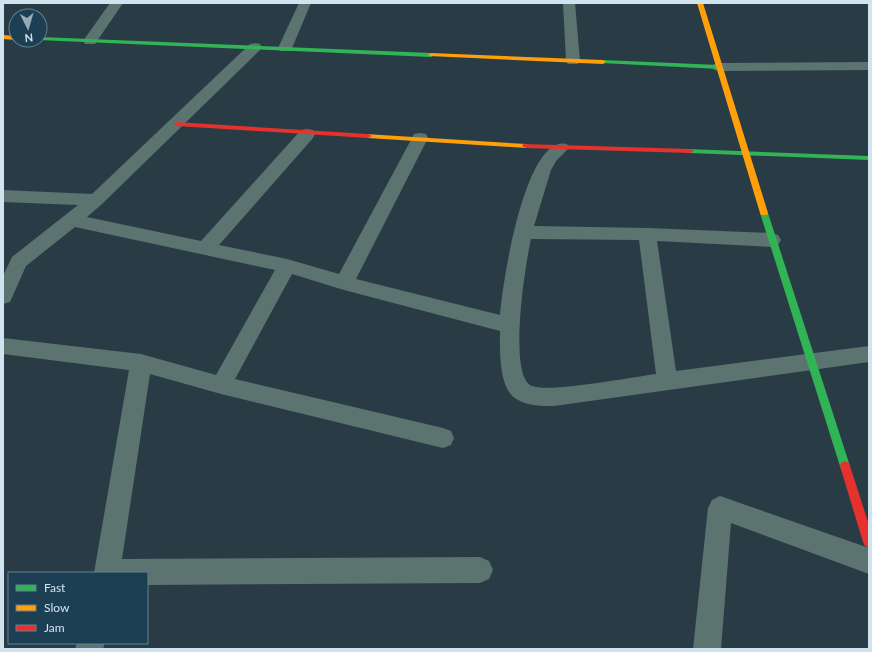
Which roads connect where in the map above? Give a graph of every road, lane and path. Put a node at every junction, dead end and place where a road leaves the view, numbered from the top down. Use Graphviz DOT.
graph roads {
  1 [pos="117,3"];
  2 [pos="305,3"];
  3 [pos="569,3"];
  4 [pos="700,3"];
  5 [pos="48,39"];
  6 [pos="90,41"];
  7 [pos="255,47"];
  8 [pos="285,48"];
  9 [pos="573,61"];
  10 [pos="869,66"];
  11 [pos="719,67"];
  12 [pos="177,124"];
  13 [pos="307,134"];
  14 [pos="420,138"];
  15 [pos="561,148"];
  16 [pos="746,153"];
  17 [pos="869,158"];
  18 [pos="3,196"];
  19 [pos="96,200"];
  20 [pos="72,220"];
  21 [pos="522,232"];
  22 [pos="647,234"];
  23 [pos="772,240"];
  24 [pos="205,249"];
  25 [pos="11,261"];
  26 [pos="287,266"];
  27 [pos="344,283"];
  28 [pos="3,297"];
  29 [pos="509,325"];
  30 [pos="3,346"];
  31 [pos="869,354"];
  32 [pos="812,362"];
  33 [pos="141,363"];
  34 [pos="667,380"];
  35 [pos="221,385"];
  36 [pos="443,438"];
  37 [pos="869,542"];
  38 [pos="869,561"];
  39 [pos="480,570"];
  40 [pos="107,572"];
  41 [pos="707,649"];
  1 -- 6 [label="street"];
  2 -- 8 [label="street"];
  3 -- 9 [label="street"];
  4 -- 11 [label="street"];
  5 -- 6 [label="street"];
  6 -- 7 [label="street"];
  7 -- 8 [label="street"];
  7 -- 12 [label="street"];
  8 -- 9 [label="street"];
  9 -- 11 [label="street"];
  10 -- 11 [label="street"];
  11 -- 16 [label="street"];
  12 -- 13 [label="street"];
  12 -- 19 [label="street"];
  13 -- 14 [label="street"];
  13 -- 24 [label="street"];
  14 -- 15 [label="street"];
  14 -- 27 [label="street"];
  15 -- 16 [label="street"];
  15 -- 21 [label="street"];
  16 -- 17 [label="street"];
  16 -- 23 [label="street"];
  18 -- 19 [label="street"];
  19 -- 20 [label="street"];
  20 -- 24 [label="street"];
  20 -- 25 [label="street"];
  21 -- 22 [label="street"];
  21 -- 29 [label="street"];
  22 -- 23 [label="street"];
  22 -- 34 [label="street"];
  23 -- 32 [label="street"];
  24 -- 26 [label="street"];
  25 -- 28 [label="street"];
  26 -- 27 [label="street"];
  26 -- 35 [label="street"];
  27 -- 29 [label="street"];
  29 -- 34 [label="street"];
  30 -- 33 [label="street"];
  31 -- 32 [label="street"];
  32 -- 34 [label="street"];
  32 -- 37 [label="street"];
  33 -- 35 [label="street"];
  33 -- 40 [label="street"];
  35 -- 36 [label="street"];
  38 -- 41 [label="street"];
  39 -- 40 [label="street"];
}
